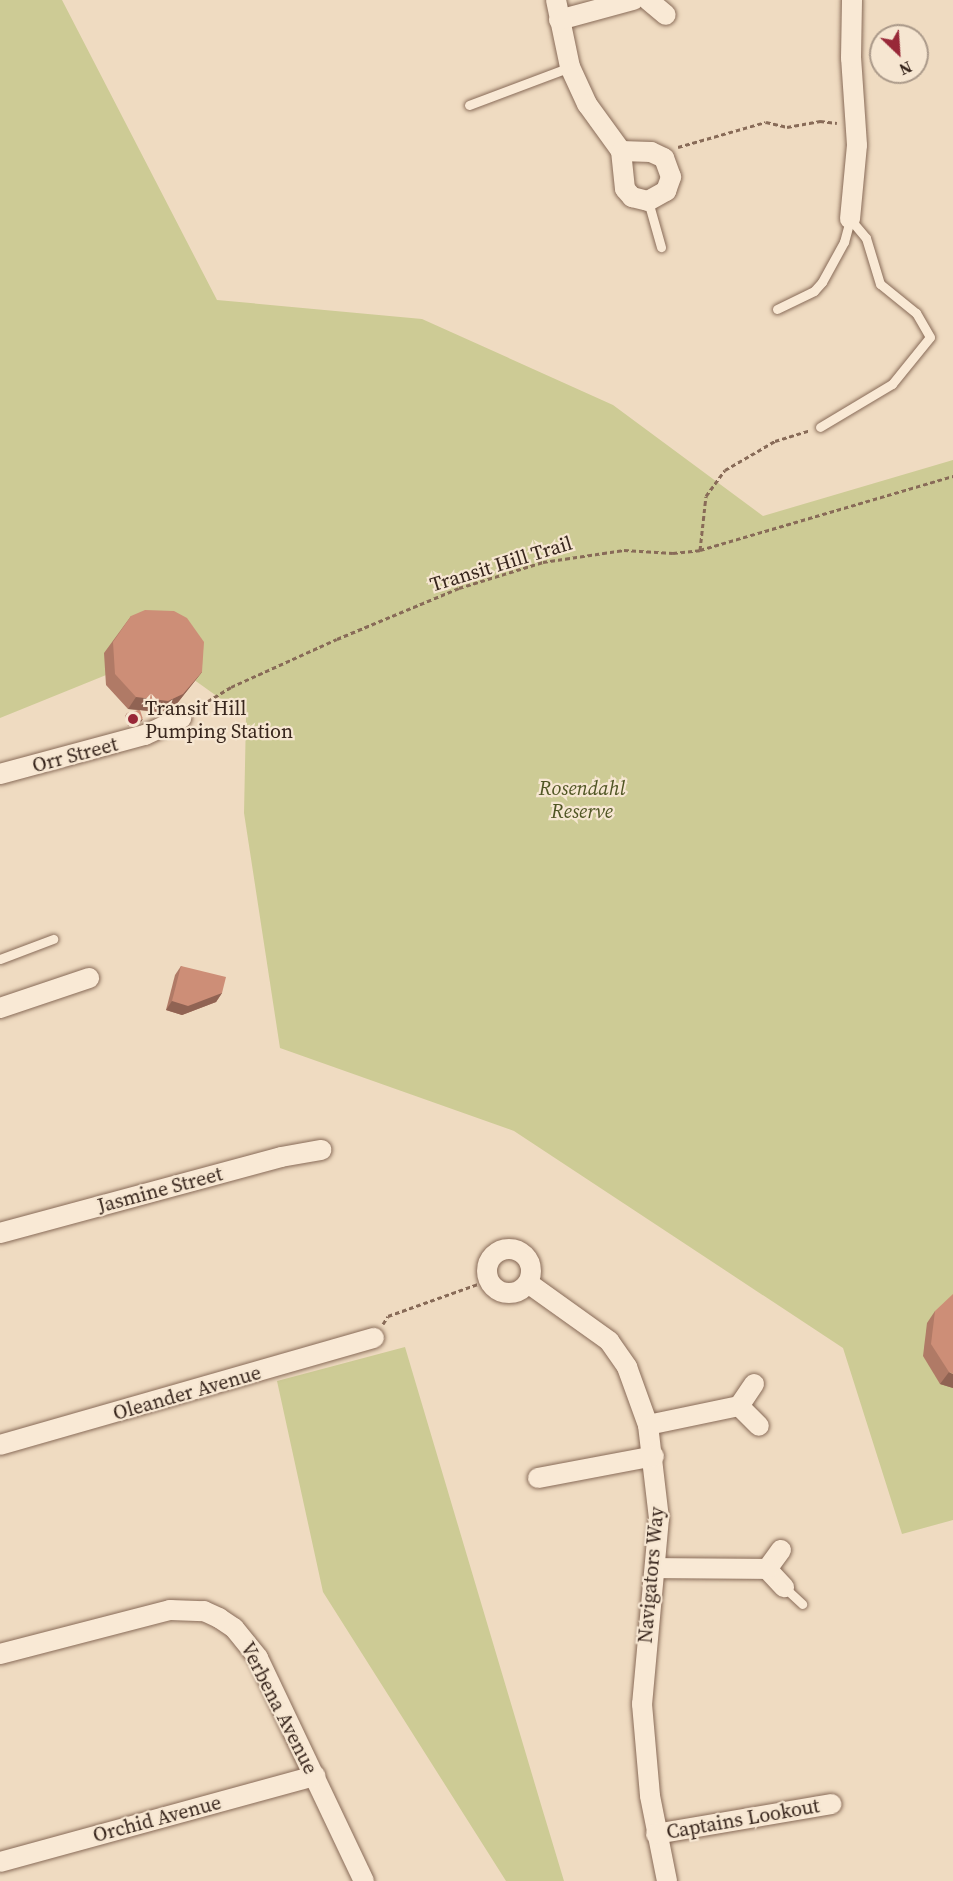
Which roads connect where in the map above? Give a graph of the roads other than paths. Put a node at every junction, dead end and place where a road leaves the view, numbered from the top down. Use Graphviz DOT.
graph roads {
  1 [pos="556,0"];
  2 [pos="633,0"];
  3 [pos="648,0"];
  4 [pos="852,0"];
  5 [pos="666,15"];
  6 [pos="559,20"];
  7 [pos="570,67"];
  8 [pos="469,105"];
  9 [pos="621,151"];
  10 [pos="648,201"];
  11 [pos="850,219"];
  12 [pos="661,247"];
  13 [pos="777,309"];
  14 [pos="820,426"];
  15 [pos="181,718"];
  16 [pos="0,774"];
  17 [pos="53,939"];
  18 [pos="0,959"];
  19 [pos="89,978"];
  20 [pos="0,1008"];
  21 [pos="321,1150"];
  22 [pos="0,1233"];
  23 [pos="528,1283"];
  24 [pos="374,1338"];
  25 [pos="754,1384"];
  26 [pos="739,1406"];
  27 [pos="648,1425"];
  28 [pos="759,1426"];
  29 [pos="0,1445"];
  30 [pos="654,1456"];
  31 [pos="538,1478"];
  32 [pos="782,1550"];
  33 [pos="655,1568"];
  34 [pos="767,1569"];
  35 [pos="784,1587"];
  36 [pos="802,1604"];
  37 [pos="0,1654"];
  38 [pos="315,1776"];
  39 [pos="831,1804"];
  40 [pos="656,1834"];
  41 [pos="0,1862"];
  42 [pos="364,1881"];
  43 [pos="667,1881"];
  1 -- 6 [label="street"];
  2 -- 6 [label="street"];
  3 -- 5 [label="street"];
  4 -- 11 [label="street"];
  6 -- 7 [label="street"];
  7 -- 8 [label="lane"];
  7 -- 9 [label="street"];
  9 -- 10 [label="street"];
  9 -- 10 [label="street"];
  10 -- 12 [label="lane"];
  11 -- 13 [label="lane"];
  11 -- 14 [label="lane"];
  15 -- 16 [label="street, Orr Street"];
  17 -- 18 [label="lane"];
  19 -- 20 [label="street"];
  21 -- 22 [label="street, Jasmine Street"];
  23 -- 23 [label="street"];
  23 -- 27 [label="street, Navigators Way"];
  24 -- 29 [label="street, Oleander Avenue"];
  25 -- 26 [label="street"];
  26 -- 27 [label="street"];
  26 -- 28 [label="street"];
  27 -- 30 [label="street, Navigators Way"];
  30 -- 31 [label="street"];
  30 -- 33 [label="street, Navigators Way"];
  32 -- 34 [label="street"];
  33 -- 34 [label="street"];
  33 -- 40 [label="street, Navigators Way"];
  34 -- 35 [label="street"];
  35 -- 36 [label="lane"];
  37 -- 38 [label="street, Verbena Avenue"];
  38 -- 41 [label="street, Orchid Avenue"];
  38 -- 42 [label="street, Verbena Avenue"];
  39 -- 40 [label="street, Captains Lookout"];
  40 -- 43 [label="street, Navigators Way"];
}
